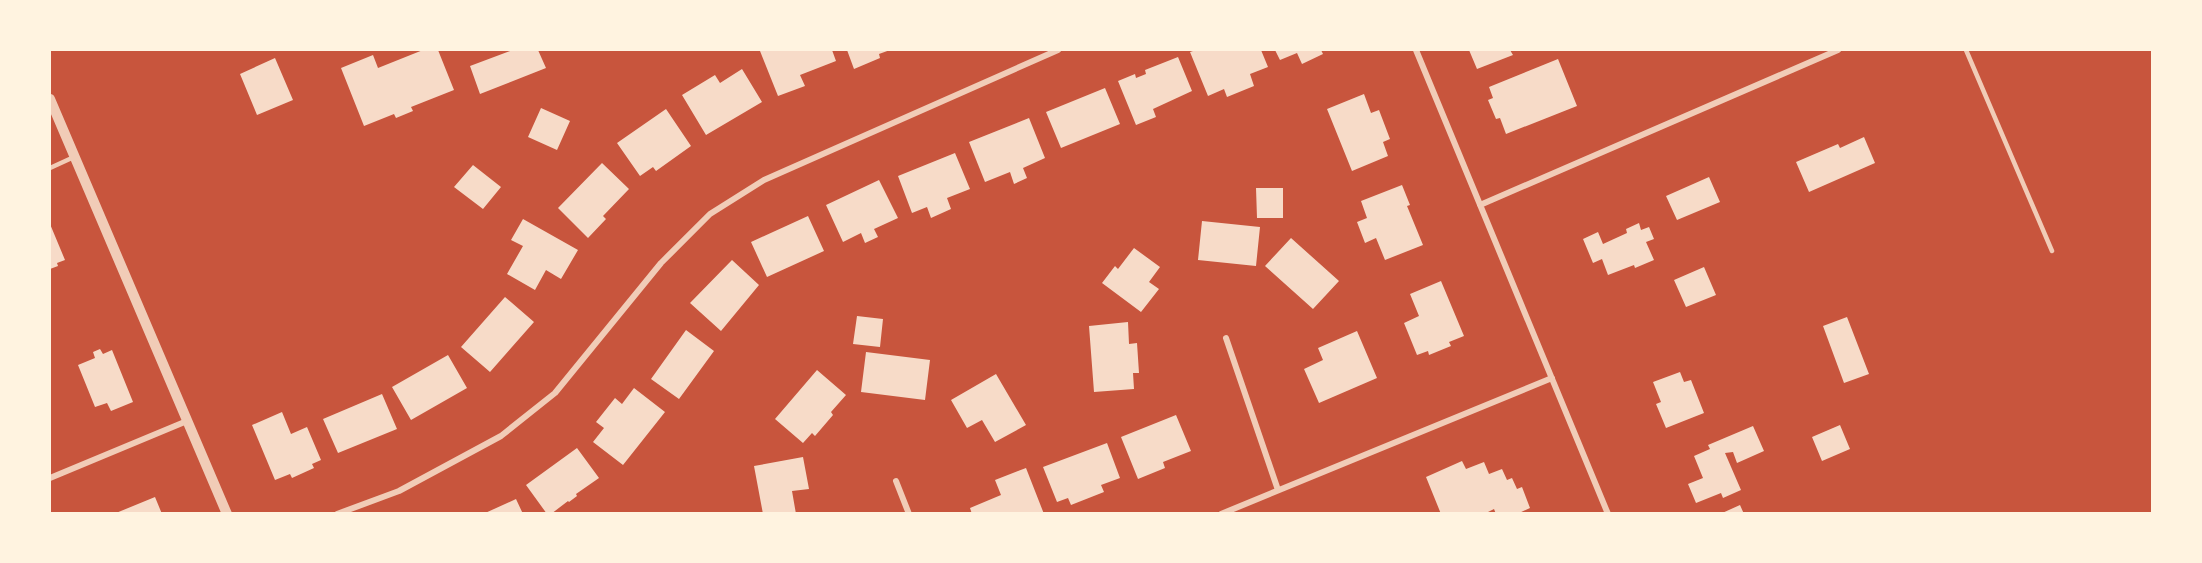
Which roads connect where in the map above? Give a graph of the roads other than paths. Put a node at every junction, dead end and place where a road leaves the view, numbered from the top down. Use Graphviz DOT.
graph roads {
  1 [pos="1058,50"];
  2 [pos="1416,50"];
  3 [pos="1838,50"];
  4 [pos="1966,50"];
  5 [pos="50,99"];
  6 [pos="74,157"];
  7 [pos="50,168"];
  8 [pos="1480,205"];
  9 [pos="2052,251"];
  10 [pos="1226,338"];
  11 [pos="1552,378"];
  12 [pos="187,421"];
  13 [pos="50,477"];
  14 [pos="896,481"];
  15 [pos="1278,490"];
  16 [pos="227,513"];
  17 [pos="336,513"];
  18 [pos="909,513"];
  19 [pos="1221,513"];
  20 [pos="1608,513"];
  1 -- 17 [label="street"];
  2 -- 8 [label="street"];
  3 -- 8 [label="street"];
  4 -- 9 [label="lane"];
  5 -- 6 [label="street"];
  6 -- 7 [label="lane"];
  6 -- 12 [label="street"];
  8 -- 11 [label="street"];
  10 -- 15 [label="street"];
  11 -- 15 [label="street"];
  11 -- 20 [label="street"];
  12 -- 13 [label="street"];
  12 -- 16 [label="street"];
  14 -- 18 [label="street"];
  15 -- 19 [label="street"];
}
